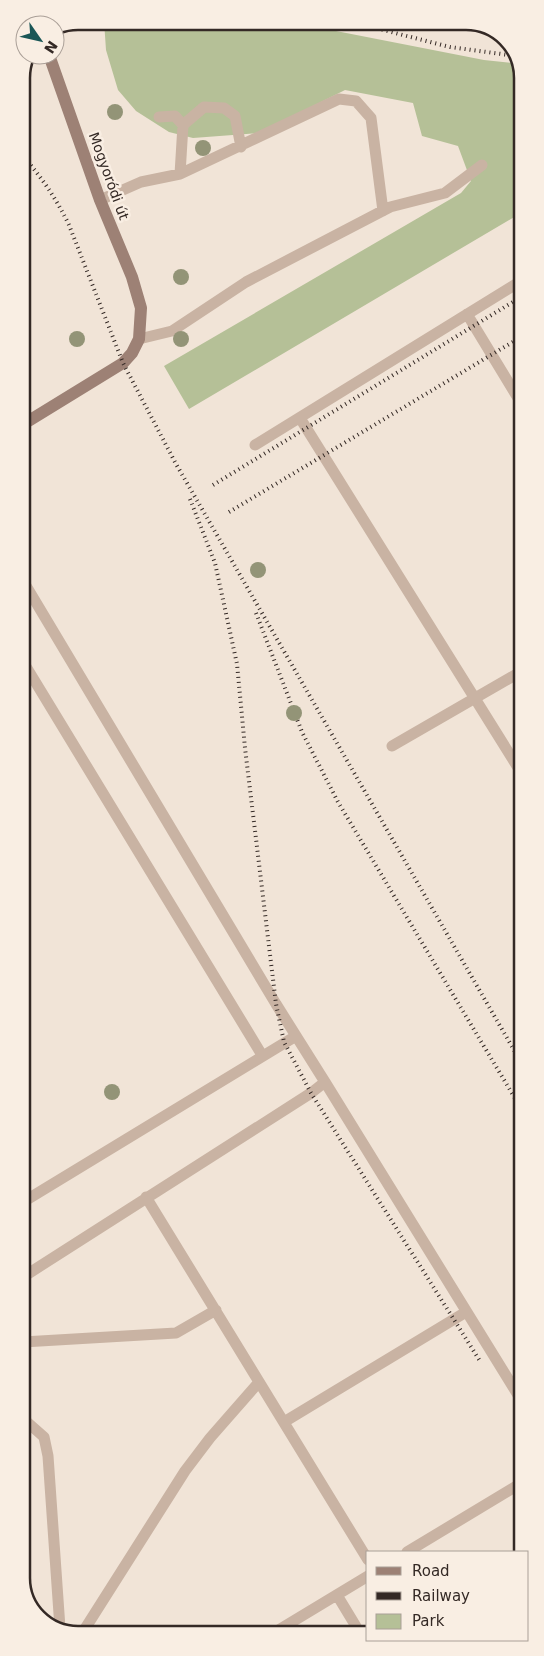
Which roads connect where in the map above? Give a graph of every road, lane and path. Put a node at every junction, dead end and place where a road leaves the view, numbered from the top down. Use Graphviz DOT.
graph roads {
  1 [pos="53,65"];
  2 [pos="159,117"];
  3 [pos="183,125"];
  4 [pos="241,146"];
  5 [pos="482,165"];
  6 [pos="180,174"];
  7 [pos="100,200"];
  8 [pos="383,211"];
  9 [pos="514,285"];
  10 [pos="467,314"];
  11 [pos="139,339"];
  12 [pos="514,391"];
  13 [pos="300,418"];
  14 [pos="30,420"];
  15 [pos="254,445"];
  16 [pos="30,592"];
  17 [pos="30,673"];
  18 [pos="514,676"];
  19 [pos="475,699"];
  20 [pos="392,746"];
  21 [pos="514,761"];
  22 [pos="296,1036"];
  23 [pos="262,1055"];
  24 [pos="325,1082"];
  25 [pos="146,1197"];
  26 [pos="30,1198"];
  27 [pos="30,1272"];
  28 [pos="216,1310"];
  29 [pos="466,1312"];
  30 [pos="30,1342"];
  31 [pos="259,1382"];
  32 [pos="514,1390"];
  33 [pos="284,1422"];
  34 [pos="30,1424"];
  35 [pos="514,1487"];
  36 [pos="409,1551"];
  37 [pos="366,1557"];
  38 [pos="366,1577"];
  39 [pos="337,1595"];
  40 [pos="60,1622"];
  41 [pos="87,1626"];
  42 [pos="285,1626"];
  43 [pos="356,1626"];
  1 -- 7 [label="street, Mogyoródi út"];
  2 -- 3 [label="lane"];
  3 -- 4 [label="lane"];
  3 -- 6 [label="lane"];
  4 -- 6 [label="lane"];
  4 -- 8 [label="lane"];
  5 -- 8 [label="lane"];
  6 -- 7 [label="lane"];
  7 -- 11 [label="street, Mogyoródi út"];
  8 -- 11 [label="lane"];
  9 -- 10 [label="lane"];
  10 -- 12 [label="lane"];
  10 -- 13 [label="lane"];
  11 -- 14 [label="street"];
  13 -- 15 [label="lane"];
  13 -- 19 [label="lane"];
  16 -- 22 [label="lane"];
  17 -- 23 [label="lane"];
  18 -- 19 [label="lane"];
  19 -- 20 [label="lane"];
  19 -- 21 [label="lane"];
  22 -- 23 [label="lane"];
  22 -- 24 [label="lane"];
  23 -- 26 [label="lane"];
  24 -- 25 [label="lane"];
  24 -- 29 [label="lane"];
  25 -- 27 [label="lane"];
  25 -- 28 [label="lane"];
  28 -- 30 [label="lane"];
  28 -- 31 [label="lane"];
  29 -- 32 [label="lane"];
  29 -- 33 [label="lane"];
  31 -- 33 [label="lane"];
  31 -- 41 [label="lane"];
  33 -- 37 [label="lane"];
  34 -- 40 [label="lane"];
  35 -- 36 [label="lane"];
  38 -- 39 [label="lane"];
  39 -- 42 [label="lane"];
  39 -- 43 [label="lane"];
}
